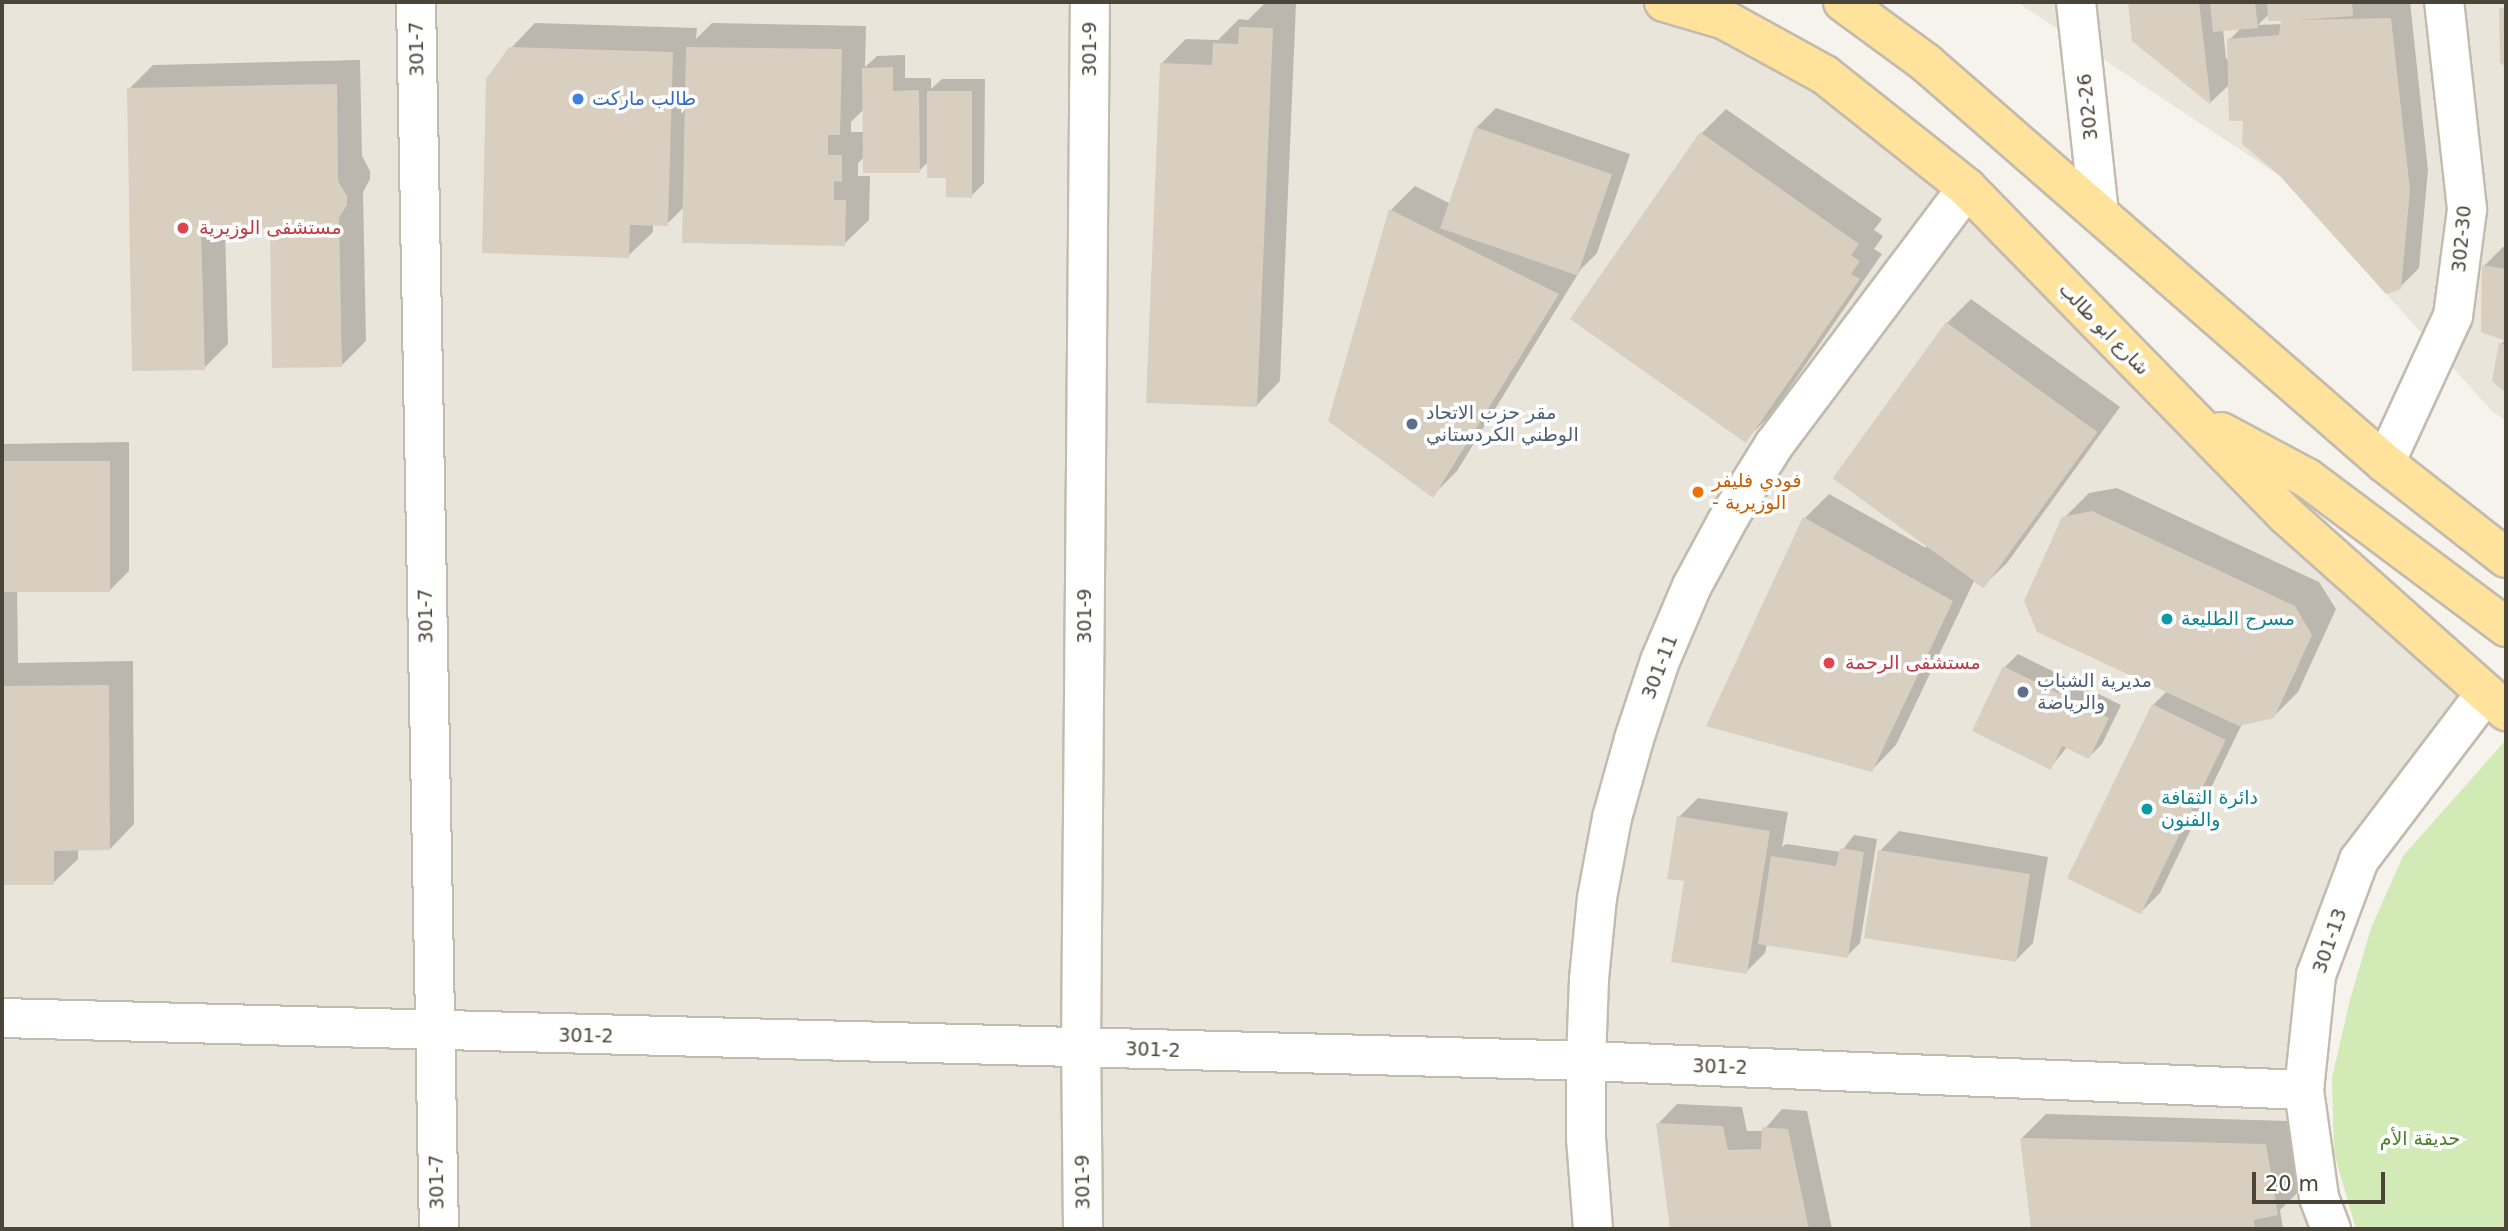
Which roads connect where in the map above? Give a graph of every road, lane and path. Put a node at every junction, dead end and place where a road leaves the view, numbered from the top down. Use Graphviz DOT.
graph roads {
  1 [pos="416,2"];
  2 [pos="1090,2"];
  3 [pos="1664,2"];
  4 [pos="1843,2"];
  5 [pos="2076,2"];
  6 [pos="2444,2"];
  7 [pos="1967,188"];
  8 [pos="2099,213"];
  9 [pos="2188,415"];
  10 [pos="2385,463"];
  11 [pos="2506,558"];
  12 [pos="2506,627"];
  13 [pos="2495,703"];
  14 [pos="2,1018"];
  15 [pos="433,1032"];
  16 [pos="1081,1048"];
  17 [pos="1586,1061"];
  18 [pos="2304,1090"];
  19 [pos="439,1229"];
  20 [pos="1083,1229"];
  21 [pos="1593,1229"];
  22 [pos="2331,1229"];
  1 -- 15 [label="street, 301-7"];
  2 -- 16 [label="street, 301-9"];
  3 -- 7 [label="main road, شارع ابو طالب"];
  4 -- 8 [label="main road"];
  5 -- 8 [label="street, 302-26"];
  6 -- 10 [label="street, 302-30"];
  7 -- 9 [label="main road, شارع ابو طالب"];
  7 -- 17 [label="street, 301-11"];
  8 -- 10 [label="main road"];
  9 -- 12 [label="main road"];
  9 -- 13 [label="main road, شارع ابو طالب"];
  10 -- 11 [label="main road"];
  13 -- 18 [label="street, 301-13"];
  14 -- 15 [label="street, 301-2"];
  15 -- 16 [label="street, 301-2"];
  15 -- 19 [label="street, 301-7"];
  16 -- 17 [label="street, 301-2"];
  16 -- 20 [label="street, 301-9"];
  17 -- 18 [label="street, 301-2"];
  17 -- 21 [label="street, 301-11"];
  18 -- 22 [label="street, 301-13"];
}
